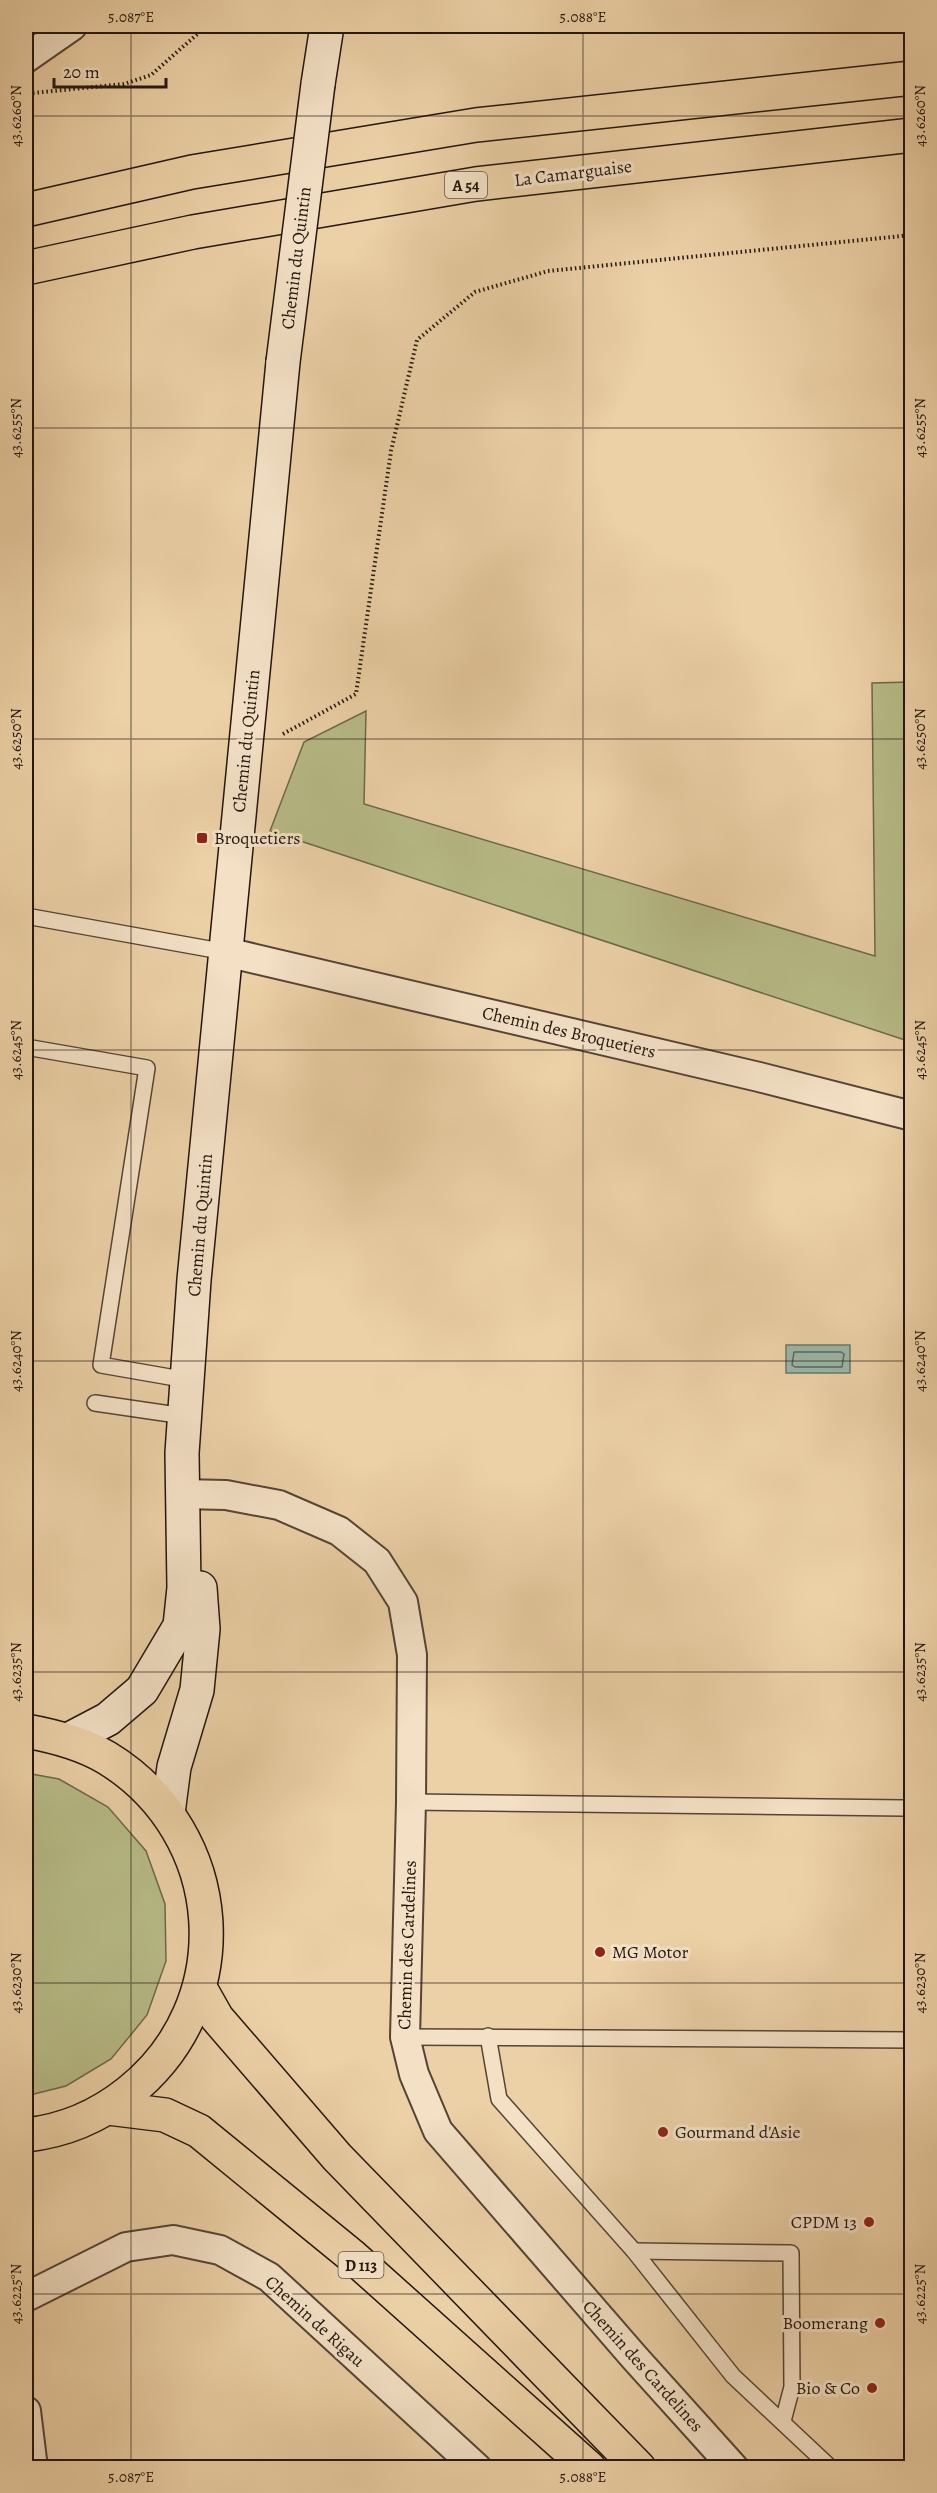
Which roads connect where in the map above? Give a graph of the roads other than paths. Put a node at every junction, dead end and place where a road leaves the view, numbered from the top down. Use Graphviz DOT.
graph roads {
  1 [pos="72,26"];
  2 [pos="327,26"];
  3 [pos="26,58"];
  4 [pos="912,78"];
  5 [pos="912,135"];
  6 [pos="26,210"];
  7 [pos="26,268"];
  8 [pos="26,916"];
  9 [pos="226,952"];
  10 [pos="26,1047"];
  11 [pos="912,1116"];
  12 [pos="187,1380"];
  13 [pos="95,1403"];
  14 [pos="184,1416"];
  15 [pos="181,1494"];
  16 [pos="26,1731"];
  17 [pos="68,1740"];
  18 [pos="411,1802"];
  19 [pos="904,1808"];
  20 [pos="168,1813"];
  21 [pos="200,1988"];
  22 [pos="488,2036"];
  23 [pos="405,2037"];
  24 [pos="912,2040"];
  25 [pos="108,2108"];
  26 [pos="26,2137"];
  27 [pos="634,2251"];
  28 [pos="26,2297"];
  29 [pos="26,2411"];
  30 [pos="783,2421"];
  31 [pos="33,2468"];
  32 [pos="477,2468"];
  33 [pos="589,2468"];
  34 [pos="639,2468"];
  35 [pos="734,2468"];
  36 [pos="831,2468"];
  1 -- 3 [label="street"];
  2 -- 9 [label="street, Chemin du Quintin, bridge"];
  4 -- 6 [label="main road"];
  5 -- 7 [label="main road, La Camarguaise / A 54"];
  8 -- 9 [label="lane"];
  9 -- 11 [label="street, Chemin des Broquetiers"];
  9 -- 12 [label="street, Chemin du Quintin"];
  10 -- 12 [label="lane"];
  12 -- 14 [label="street, Chemin du Quintin"];
  13 -- 14 [label="lane"];
  14 -- 15 [label="street, Chemin du Quintin"];
  15 -- 17 [label="street, Chemin du Quintin"];
  15 -- 18 [label="street, Chemin des Cardelines"];
  15 -- 20 [label="street, Chemin du Quintin"];
  16 -- 17 [label="main road"];
  17 -- 20 [label="main road"];
  18 -- 19 [label="lane"];
  18 -- 23 [label="street, Chemin des Cardelines"];
  20 -- 21 [label="main road"];
  21 -- 25 [label="main road"];
  21 -- 34 [label="main road"];
  22 -- 23 [label="lane"];
  22 -- 24 [label="lane"];
  22 -- 27 [label="lane"];
  23 -- 35 [label="street, Chemin des Cardelines"];
  25 -- 26 [label="main road"];
  25 -- 33 [label="main road, D 113"];
  27 -- 30 [label="lane"];
  27 -- 30 [label="lane"];
  28 -- 32 [label="street, Chemin de Rigau"];
  29 -- 31 [label="street"];
  30 -- 36 [label="lane"];
}
